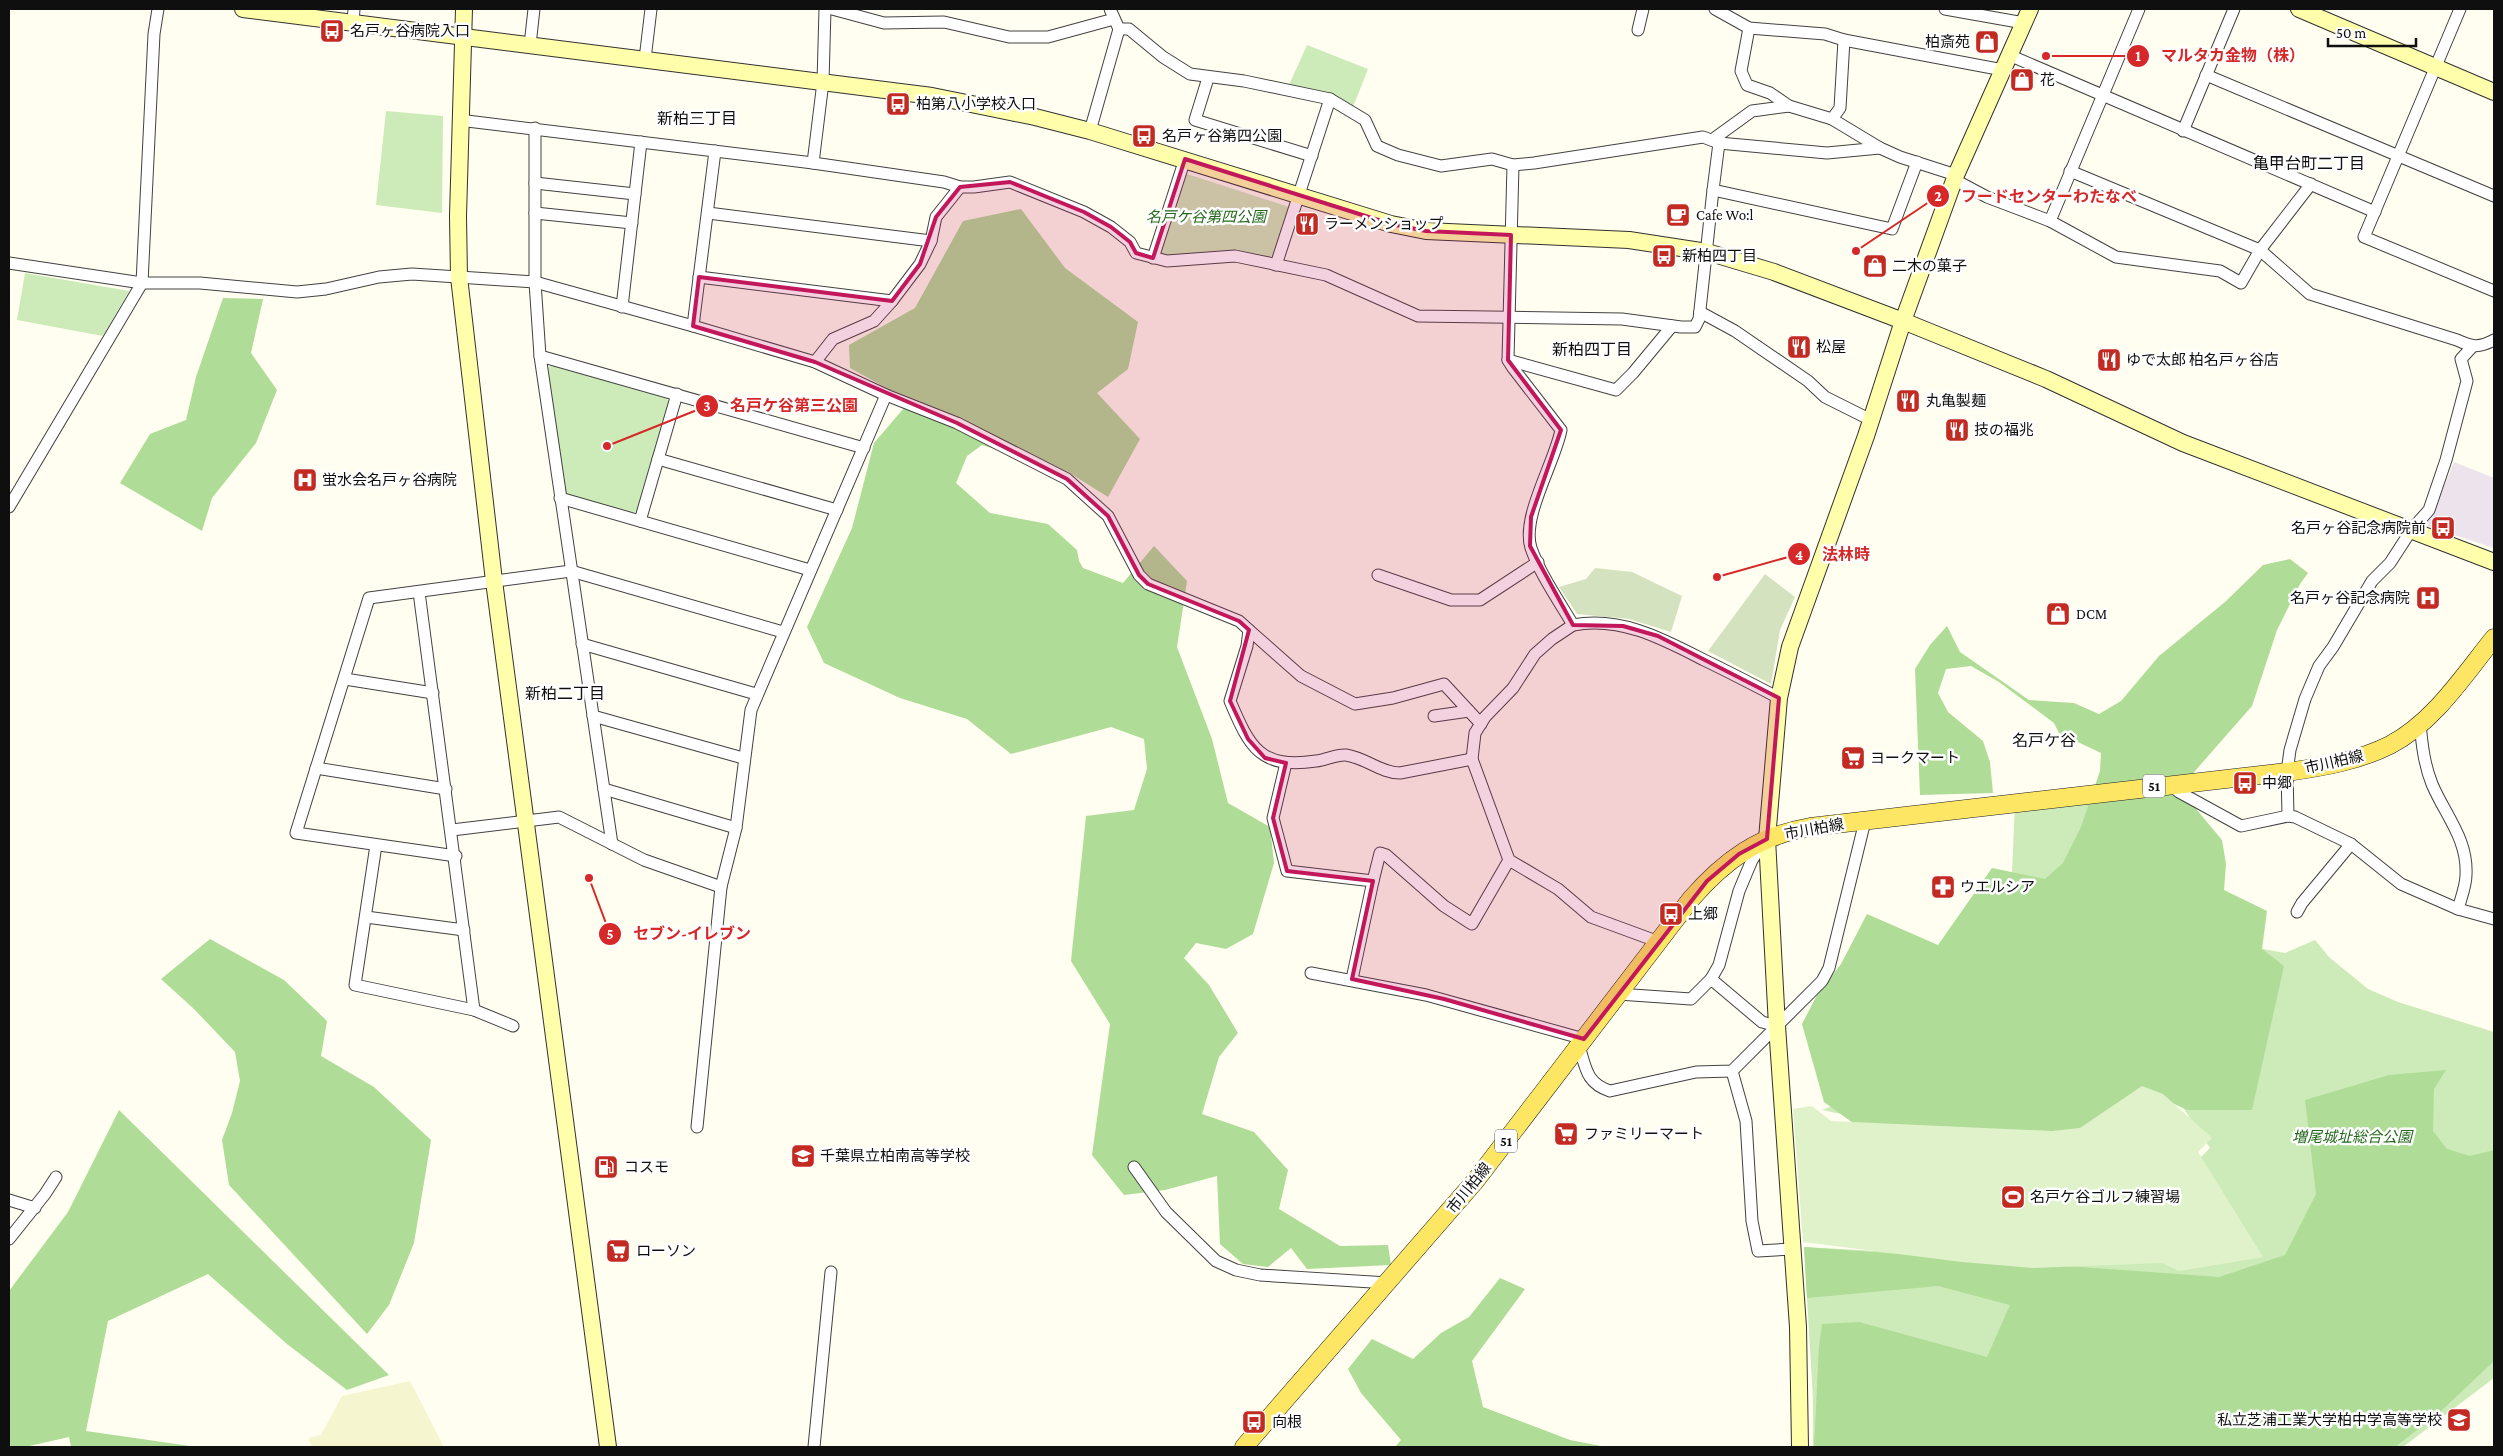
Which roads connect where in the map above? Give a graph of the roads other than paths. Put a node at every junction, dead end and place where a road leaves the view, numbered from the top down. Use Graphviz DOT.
graph roads {
  1 [pos="158,9"];
  2 [pos="243,9"];
  3 [pos="464,9"];
  4 [pos="534,9"];
  5 [pos="651,9"];
  6 [pos="825,9"];
  7 [pos="832,9"];
  8 [pos="1643,9"];
  9 [pos="1715,9"];
  10 [pos="1945,9"];
  11 [pos="2139,9"];
  12 [pos="2234,9"];
  13 [pos="2299,9"];
  14 [pos="2460,9"];
  15 [pos="353,16"];
  16 [pos="2027,16"];
  17 [pos="1114,19"];
  18 [pos="1749,28"];
  19 [pos="1638,30"];
  20 [pos="463,37"];
  21 [pos="1844,40"];
  22 [pos="530,45"];
  23 [pos="645,59"];
  24 [pos="2006,62"];
  25 [pos="2436,67"];
  26 [pos="2206,75"];
  27 [pos="1208,78"];
  28 [pos="823,82"];
  29 [pos="2494,92"];
  30 [pos="2102,96"];
  31 [pos="1330,99"];
  32 [pos="1788,106"];
  33 [pos="460,120"];
  34 [pos="1832,120"];
  35 [pos="535,128"];
  36 [pos="1090,131"];
  37 [pos="2182,131"];
  38 [pos="641,142"];
  39 [pos="1715,142"];
  40 [pos="1880,148"];
  41 [pos="715,151"];
  42 [pos="1312,156"];
  43 [pos="2399,156"];
  44 [pos="1185,159"];
  45 [pos="1917,162"];
  46 [pos="813,163"];
  47 [pos="1513,165"];
  48 [pos="2070,171"];
  49 [pos="1956,177"];
  50 [pos="535,183"];
  51 [pos="2311,184"];
  52 [pos="960,187"];
  53 [pos="1713,190"];
  54 [pos="635,194"];
  55 [pos="1298,196"];
  56 [pos="2494,196"];
  57 [pos="2375,212"];
  58 [pos="534,213"];
  59 [pos="708,213"];
  60 [pos="2050,221"];
  61 [pos="632,223"];
  62 [pos="1511,235"];
  63 [pos="931,241"];
  64 [pos="2260,250"];
  65 [pos="1707,252"];
  66 [pos="1152,258"];
  67 [pos="9,263"];
  68 [pos="1276,265"];
  69 [pos="459,277"];
  70 [pos="699,277"];
  71 [pos="535,282"];
  72 [pos="142,283"];
  73 [pos="2494,291"];
  74 [pos="892,301"];
  75 [pos="622,307"];
  76 [pos="1700,312"];
  77 [pos="1509,317"];
  78 [pos="1903,321"];
  79 [pos="693,326"];
  80 [pos="1672,326"];
  81 [pos="2494,340"];
  82 [pos="2472,347"];
  83 [pos="540,356"];
  84 [pos="1508,360"];
  85 [pos="815,362"];
  86 [pos="676,394"];
  87 [pos="886,395"];
  88 [pos="1871,420"];
  89 [pos="864,448"];
  90 [pos="658,459"];
  91 [pos="560,498"];
  92 [pos="9,507"];
  93 [pos="837,510"];
  94 [pos="640,521"];
  95 [pos="2412,529"];
  96 [pos="1538,562"];
  97 [pos="2494,562"];
  98 [pos="810,570"];
  99 [pos="571,571"];
  100 [pos="1378,575"];
  101 [pos="494,581"];
  102 [pos="419,592"];
  103 [pos="1573,625"];
  104 [pos="1249,630"];
  105 [pos="783,632"];
  106 [pos="2494,638"];
  107 [pos="582,644"];
  108 [pos="345,679"];
  109 [pos="433,693"];
  110 [pos="756,694"];
  111 [pos="1779,698"];
  112 [pos="1469,712"];
  113 [pos="593,716"];
  114 [pos="1434,716"];
  115 [pos="1481,724"];
  116 [pos="2420,724"];
  117 [pos="743,758"];
  118 [pos="1472,759"];
  119 [pos="1286,763"];
  120 [pos="316,768"];
  121 [pos="2287,772"];
  122 [pos="2170,784"];
  123 [pos="446,789"];
  124 [pos="604,789"];
  125 [pos="2288,816"];
  126 [pos="526,821"];
  127 [pos="1865,821"];
  128 [pos="736,828"];
  129 [pos="452,830"];
  130 [pos="1767,839"];
  131 [pos="612,844"];
  132 [pos="2351,844"];
  133 [pos="376,845"];
  134 [pos="456,856"];
  135 [pos="1509,860"];
  136 [pos="1373,881"];
  137 [pos="721,887"];
  138 [pos="2458,909"];
  139 [pos="2297,912"];
  140 [pos="366,917"];
  141 [pos="2494,920"];
  142 [pos="464,930"];
  143 [pos="1659,942"];
  144 [pos="1311,972"];
  145 [pos="1352,979"];
  146 [pos="1711,979"];
  147 [pos="1618,994"];
  148 [pos="474,1010"];
  149 [pos="513,1026"];
  150 [pos="1777,1026"];
  151 [pos="1582,1042"];
  152 [pos="1732,1071"];
  153 [pos="697,1127"];
  154 [pos="1134,1167"];
  155 [pos="56,1177"];
  156 [pos="9,1200"];
  157 [pos="34,1208"];
  158 [pos="9,1239"];
  159 [pos="1793,1249"];
  160 [pos="831,1272"];
  161 [pos="1388,1283"];
  162 [pos="608,1447"];
  163 [pos="814,1447"];
  164 [pos="1244,1447"];
  165 [pos="1800,1447"];
  1 -- 72 [label="street"];
  2 -- 15 [label="street"];
  3 -- 20 [label="street"];
  4 -- 22 [label="street"];
  5 -- 23 [label="street"];
  6 -- 28 [label="street"];
  7 -- 17 [label="street"];
  8 -- 19 [label="street"];
  9 -- 18 [label="street"];
  10 -- 16 [label="street"];
  11 -- 30 [label="street"];
  12 -- 26 [label="street"];
  13 -- 25 [label="street"];
  14 -- 25 [label="street"];
  15 -- 20 [label="street"];
  16 -- 24 [label="street"];
  17 -- 27 [label="street"];
  17 -- 36 [label="street"];
  18 -- 21 [label="street"];
  18 -- 32 [label="street"];
  20 -- 22 [label="street"];
  20 -- 33 [label="street"];
  21 -- 24 [label="street"];
  21 -- 34 [label="street"];
  22 -- 23 [label="street"];
  23 -- 28 [label="street"];
  24 -- 30 [label="street"];
  24 -- 49 [label="street"];
  25 -- 29 [label="street"];
  25 -- 43 [label="street"];
  26 -- 37 [label="street"];
  26 -- 43 [label="street"];
  27 -- 31 [label="street"];
  27 -- 42 [label="street"];
  28 -- 36 [label="street"];
  28 -- 46 [label="street"];
  30 -- 37 [label="street"];
  30 -- 48 [label="street"];
  31 -- 42 [label="street"];
  31 -- 47 [label="street"];
  32 -- 34 [label="street"];
  32 -- 39 [label="street"];
  33 -- 35 [label="street"];
  33 -- 69 [label="street"];
  34 -- 40 [label="street"];
  35 -- 38 [label="street"];
  35 -- 50 [label="street"];
  36 -- 44 [label="street"];
  37 -- 51 [label="street"];
  38 -- 41 [label="street"];
  38 -- 54 [label="street"];
  39 -- 40 [label="street"];
  39 -- 47 [label="street"];
  39 -- 53 [label="street"];
  40 -- 45 [label="street"];
  41 -- 46 [label="street"];
  41 -- 59 [label="street"];
  42 -- 55 [label="street"];
  43 -- 56 [label="street"];
  43 -- 57 [label="street"];
  44 -- 55 [label="street"];
  44 -- 66 [label="street"];
  45 -- 49 [label="street"];
  45 -- 53 [label="street"];
  46 -- 52 [label="street"];
  47 -- 62 [label="street"];
  48 -- 60 [label="street"];
  48 -- 64 [label="street"];
  49 -- 60 [label="street"];
  49 -- 78 [label="street"];
  50 -- 54 [label="street"];
  50 -- 58 [label="street"];
  51 -- 57 [label="street"];
  51 -- 64 [label="street"];
  52 -- 63 [label="street"];
  52 -- 66 [label="street"];
  53 -- 65 [label="street"];
  54 -- 61 [label="street"];
  55 -- 62 [label="street"];
  55 -- 68 [label="street"];
  57 -- 73 [label="street"];
  58 -- 61 [label="street"];
  58 -- 71 [label="street"];
  59 -- 63 [label="street"];
  59 -- 70 [label="street"];
  60 -- 64 [label="street"];
  61 -- 75 [label="street"];
  62 -- 65 [label="street"];
  62 -- 77 [label="street"];
  63 -- 74 [label="street"];
  64 -- 82 [label="street"];
  65 -- 76 [label="street"];
  65 -- 78 [label="street"];
  66 -- 68 [label="street"];
  67 -- 72 [label="street"];
  68 -- 77 [label="street"];
  69 -- 71 [label="street"];
  69 -- 72 [label="street"];
  69 -- 101 [label="street"];
  70 -- 74 [label="street"];
  70 -- 79 [label="street"];
  71 -- 75 [label="street"];
  71 -- 83 [label="street"];
  72 -- 92 [label="street"];
  74 -- 85 [label="street"];
  75 -- 79 [label="street"];
  76 -- 80 [label="street"];
  76 -- 88 [label="street"];
  77 -- 80 [label="street"];
  77 -- 84 [label="street"];
  78 -- 88 [label="street"];
  78 -- 95 [label="street"];
  79 -- 85 [label="street"];
  80 -- 84 [label="street"];
  81 -- 82 [label="street"];
  82 -- 95 [label="street"];
  83 -- 86 [label="street"];
  83 -- 91 [label="street"];
  84 -- 96 [label="street"];
  85 -- 87 [label="street"];
  86 -- 89 [label="street"];
  86 -- 90 [label="street"];
  87 -- 89 [label="street"];
  87 -- 104 [label="street"];
  88 -- 111 [label="street"];
  89 -- 93 [label="street"];
  90 -- 93 [label="street"];
  90 -- 94 [label="street"];
  91 -- 94 [label="street"];
  91 -- 99 [label="street"];
  93 -- 98 [label="street"];
  94 -- 98 [label="street"];
  95 -- 97 [label="street"];
  95 -- 121 [label="street"];
  96 -- 100 [label="street"];
  96 -- 103 [label="street"];
  98 -- 105 [label="street"];
  99 -- 101 [label="street"];
  99 -- 105 [label="street"];
  99 -- 107 [label="street"];
  101 -- 102 [label="street"];
  101 -- 126 [label="street"];
  102 -- 108 [label="street"];
  102 -- 109 [label="street"];
  103 -- 111 [label="street"];
  103 -- 115 [label="street"];
  104 -- 112 [label="street"];
  104 -- 119 [label="street"];
  105 -- 110 [label="street"];
  106 -- 116 [label="main road, 市川柏線 / 51"];
  107 -- 110 [label="street"];
  107 -- 113 [label="street"];
  108 -- 109 [label="street"];
  108 -- 120 [label="street"];
  109 -- 123 [label="street"];
  110 -- 117 [label="street"];
  111 -- 130 [label="street"];
  112 -- 114 [label="street"];
  112 -- 115 [label="street"];
  113 -- 117 [label="street"];
  113 -- 124 [label="street"];
  115 -- 118 [label="street"];
  116 -- 121 [label="main road, 市川柏線 / 51"];
  116 -- 138 [label="street"];
  117 -- 128 [label="street"];
  118 -- 119 [label="street"];
  118 -- 135 [label="street"];
  119 -- 136 [label="street"];
  120 -- 123 [label="street"];
  120 -- 133 [label="street"];
  121 -- 122 [label="main road, 市川柏線 / 51"];
  121 -- 125 [label="street"];
  122 -- 125 [label="street"];
  122 -- 127 [label="main road, 市川柏線 / 51"];
  123 -- 129 [label="street"];
  124 -- 128 [label="street"];
  124 -- 131 [label="street"];
  125 -- 132 [label="street"];
  126 -- 129 [label="street"];
  126 -- 131 [label="street"];
  126 -- 162 [label="street"];
  127 -- 130 [label="main road, 市川柏線 / 51"];
  127 -- 150 [label="street"];
  128 -- 137 [label="street"];
  129 -- 134 [label="street"];
  130 -- 143 [label="main road, 市川柏線 / 51"];
  130 -- 146 [label="street"];
  130 -- 150 [label="street"];
  131 -- 137 [label="street"];
  132 -- 138 [label="street"];
  132 -- 139 [label="street"];
  133 -- 134 [label="street"];
  133 -- 140 [label="street"];
  134 -- 142 [label="street"];
  135 -- 136 [label="street"];
  135 -- 143 [label="street"];
  136 -- 145 [label="street"];
  137 -- 153 [label="street"];
  138 -- 141 [label="street"];
  140 -- 142 [label="street"];
  140 -- 148 [label="street"];
  142 -- 148 [label="street"];
  143 -- 147 [label="main road, 市川柏線 / 51"];
  144 -- 145 [label="street"];
  145 -- 151 [label="street"];
  146 -- 147 [label="street"];
  146 -- 150 [label="street"];
  147 -- 151 [label="main road, 市川柏線 / 51"];
  148 -- 149 [label="street"];
  150 -- 152 [label="street"];
  150 -- 159 [label="street"];
  151 -- 152 [label="street"];
  151 -- 161 [label="main road, 市川柏線 / 51"];
  152 -- 159 [label="street"];
  154 -- 161 [label="street"];
  155 -- 157 [label="street"];
  156 -- 157 [label="street"];
  157 -- 158 [label="street"];
  159 -- 165 [label="street"];
  160 -- 163 [label="street"];
  161 -- 164 [label="main road, 市川柏線 / 51"];
}
